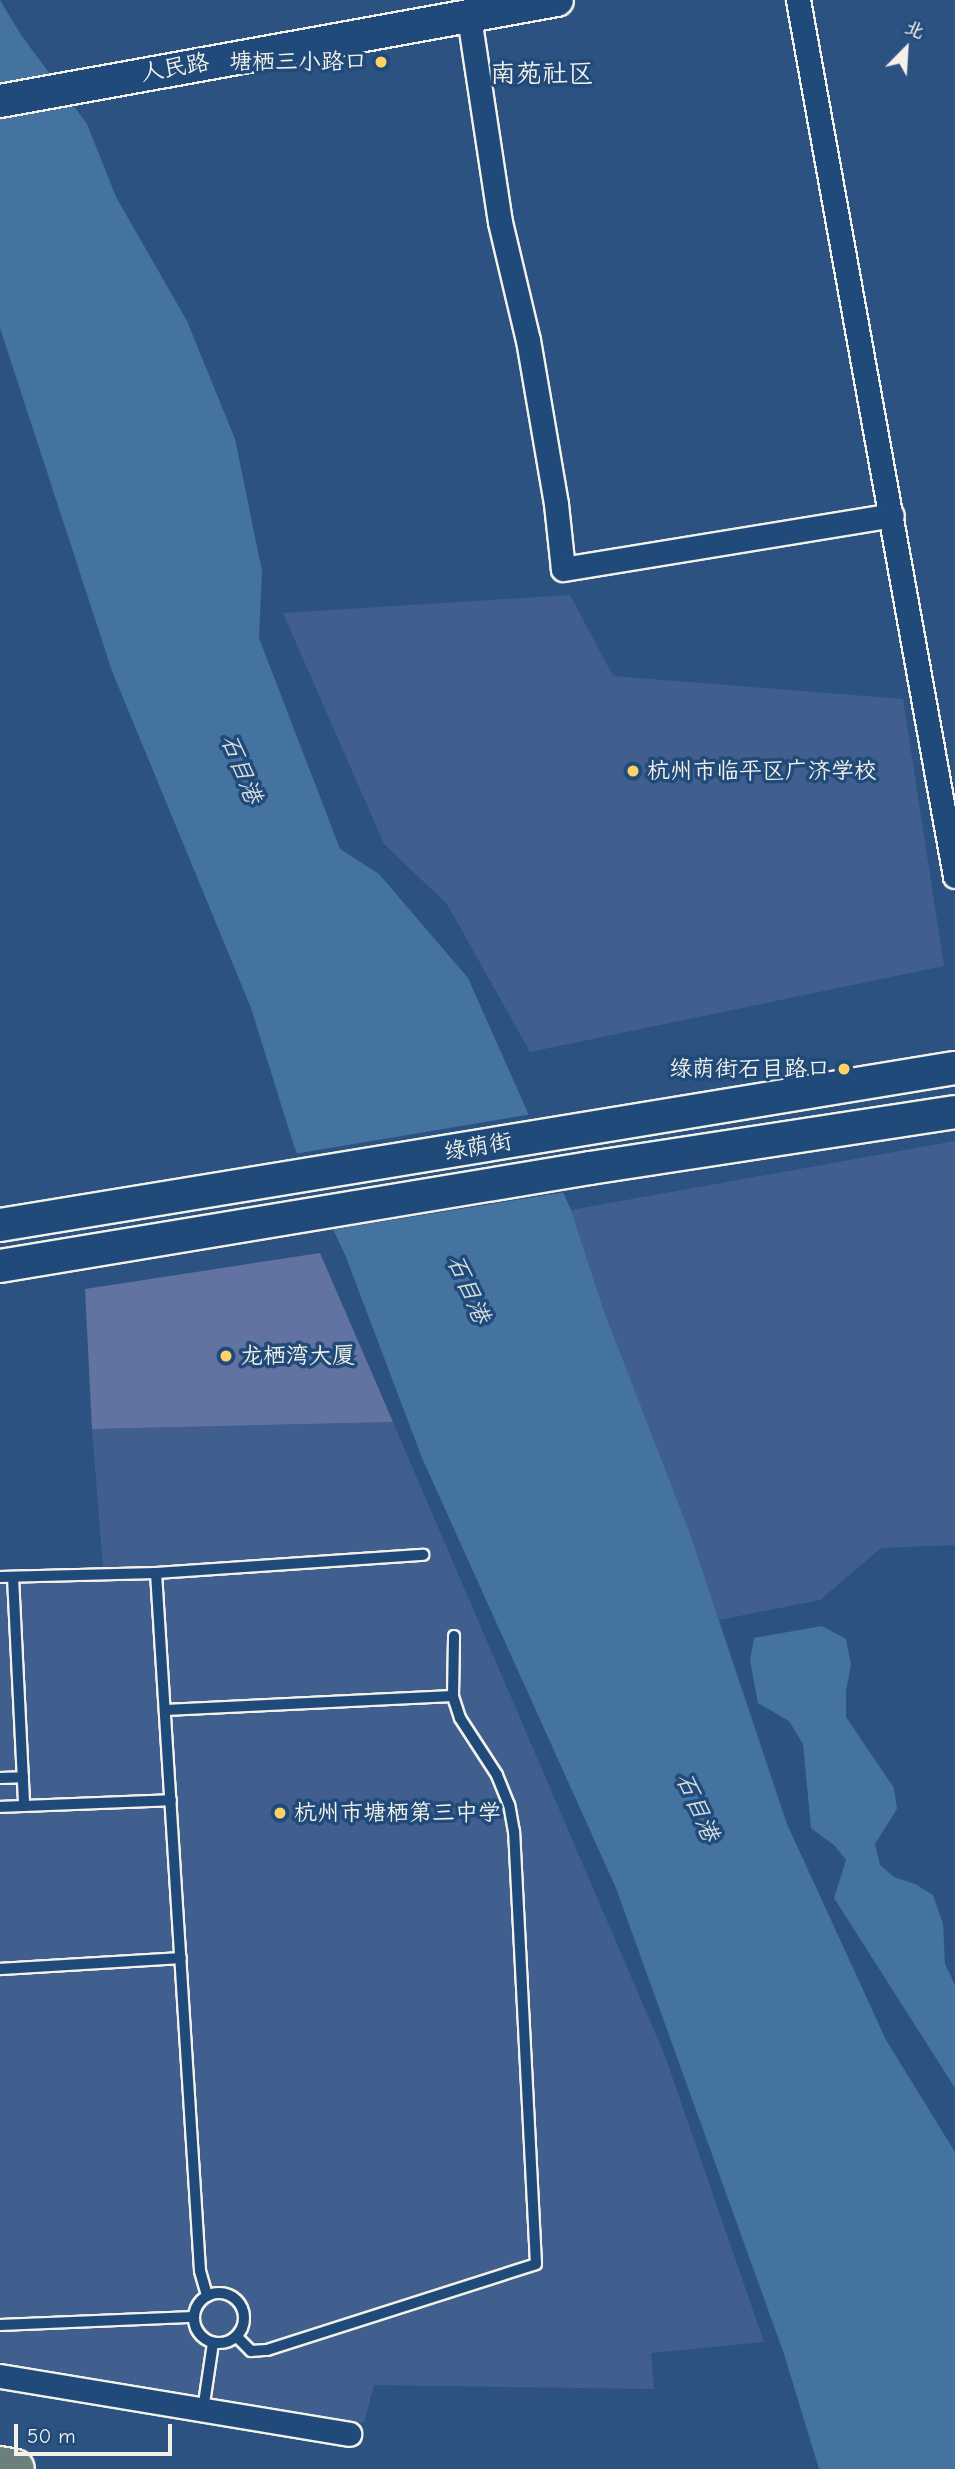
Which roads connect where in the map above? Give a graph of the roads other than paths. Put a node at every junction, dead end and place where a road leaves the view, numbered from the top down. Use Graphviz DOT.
graph roads {
  1 [pos="558,0"];
  2 [pos="798,0"];
  3 [pos="469,17"];
  4 [pos="0,101"];
  5 [pos="892,516"];
  6 [pos="955,876"];
  7 [pos="955,1068"];
  8 [pos="955,1112"];
  9 [pos="0,1225"];
  10 [pos="0,1266"];
  11 [pos="422,1555"];
  12 [pos="156,1573"];
  13 [pos="0,1577"];
  14 [pos="13,1577"];
  15 [pos="454,1636"];
  16 [pos="453,1696"];
  17 [pos="165,1710"];
  18 [pos="23,1777"];
  19 [pos="0,1778"];
  20 [pos="170,1800"];
  21 [pos="24,1805"];
  22 [pos="0,1807"];
  23 [pos="181,1958"];
  24 [pos="0,1969"];
  25 [pos="207,2296"];
  26 [pos="194,2317"];
  27 [pos="0,2325"];
  28 [pos="237,2337"];
  29 [pos="213,2343"];
  30 [pos="0,2376"];
  31 [pos="203,2410"];
  32 [pos="349,2434"];
  33 [pos="0,2466"];
  34 [pos="15,2469"];
  1 -- 3 [label="main road, 人民路"];
  2 -- 5 [label="street"];
  3 -- 4 [label="main road, 人民路"];
  3 -- 5 [label="street"];
  5 -- 6 [label="street"];
  7 -- 9 [label="main road, 绿荫街"];
  8 -- 10 [label="main road, 绿荫街"];
  11 -- 12 [label="lane"];
  12 -- 14 [label="lane"];
  12 -- 17 [label="lane"];
  13 -- 14 [label="lane"];
  14 -- 18 [label="lane"];
  15 -- 16 [label="lane"];
  16 -- 17 [label="lane"];
  16 -- 28 [label="lane"];
  17 -- 20 [label="lane"];
  18 -- 19 [label="lane"];
  18 -- 21 [label="lane"];
  20 -- 21 [label="lane"];
  20 -- 23 [label="lane"];
  21 -- 22 [label="lane"];
  23 -- 24 [label="lane"];
  23 -- 25 [label="lane"];
  25 -- 26 [label="lane"];
  25 -- 28 [label="lane"];
  26 -- 27 [label="lane"];
  26 -- 29 [label="lane"];
  28 -- 29 [label="lane"];
  29 -- 31 [label="lane"];
  30 -- 31 [label="street"];
  31 -- 32 [label="street"];
  33 -- 34 [label="highway"];
}
